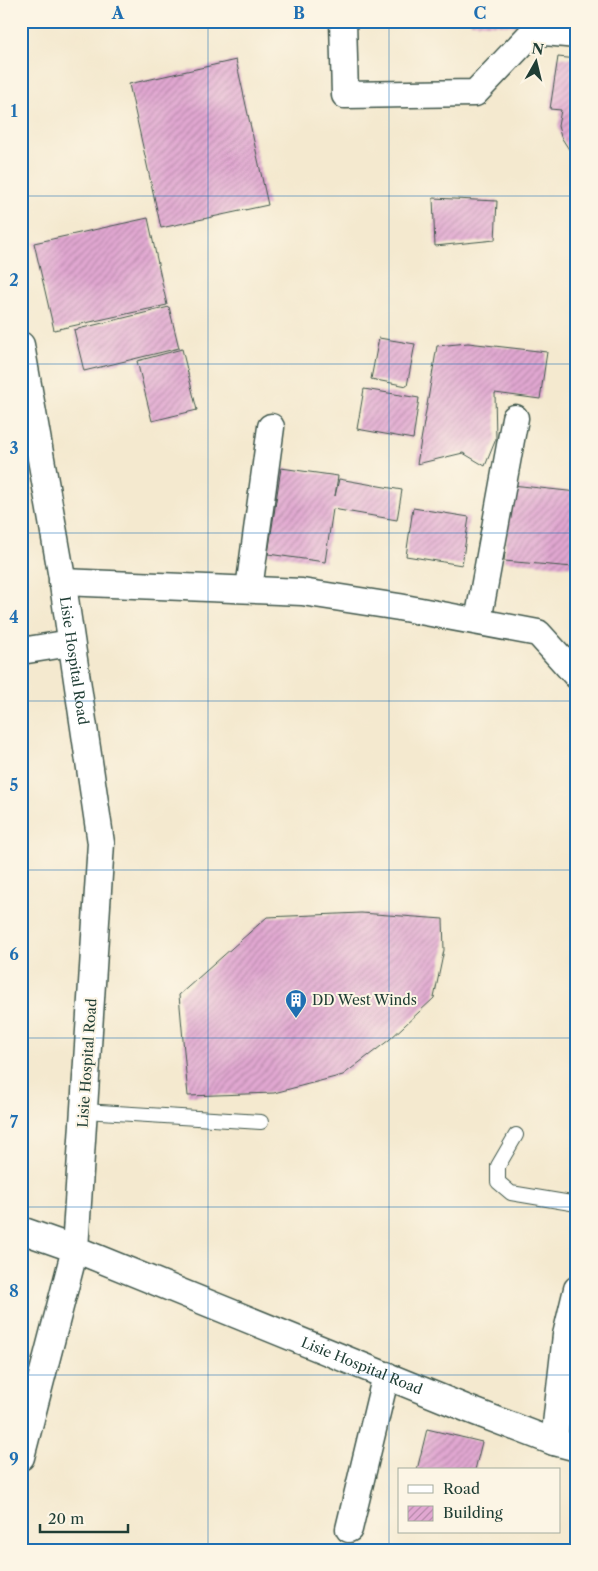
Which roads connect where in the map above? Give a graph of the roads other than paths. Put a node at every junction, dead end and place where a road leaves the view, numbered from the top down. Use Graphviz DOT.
graph roads {
  1 [pos="343,21"];
  2 [pos="577,35"];
  3 [pos="21,345"];
  4 [pos="515,418"];
  5 [pos="271,427"];
  6 [pos="62,582"];
  7 [pos="250,589"];
  8 [pos="478,621"];
  9 [pos="71,643"];
  10 [pos="21,651"];
  11 [pos="577,676"];
  12 [pos="84,1110"];
  13 [pos="261,1122"];
  14 [pos="516,1135"];
  15 [pos="577,1204"];
  16 [pos="21,1230"];
  17 [pos="75,1249"];
  18 [pos="577,1289"];
  19 [pos="386,1375"];
  20 [pos="565,1445"];
  21 [pos="21,1457"];
  22 [pos="349,1529"];
  1 -- 2 [label="street"];
  3 -- 6 [label="street, Lisie Hospital Road"];
  4 -- 8 [label="street"];
  5 -- 7 [label="street"];
  6 -- 7 [label="street"];
  6 -- 9 [label="street, Lisie Hospital Road"];
  7 -- 8 [label="street"];
  8 -- 11 [label="street"];
  9 -- 10 [label="street"];
  9 -- 12 [label="street, Lisie Hospital Road"];
  12 -- 13 [label="lane"];
  12 -- 17 [label="street, Lisie Hospital Road"];
  14 -- 15 [label="lane"];
  16 -- 17 [label="street"];
  17 -- 19 [label="street, Lisie Hospital Road"];
  17 -- 21 [label="street"];
  18 -- 20 [label="street"];
  19 -- 20 [label="street, Lisie Hospital Road"];
  19 -- 22 [label="street"];
}
